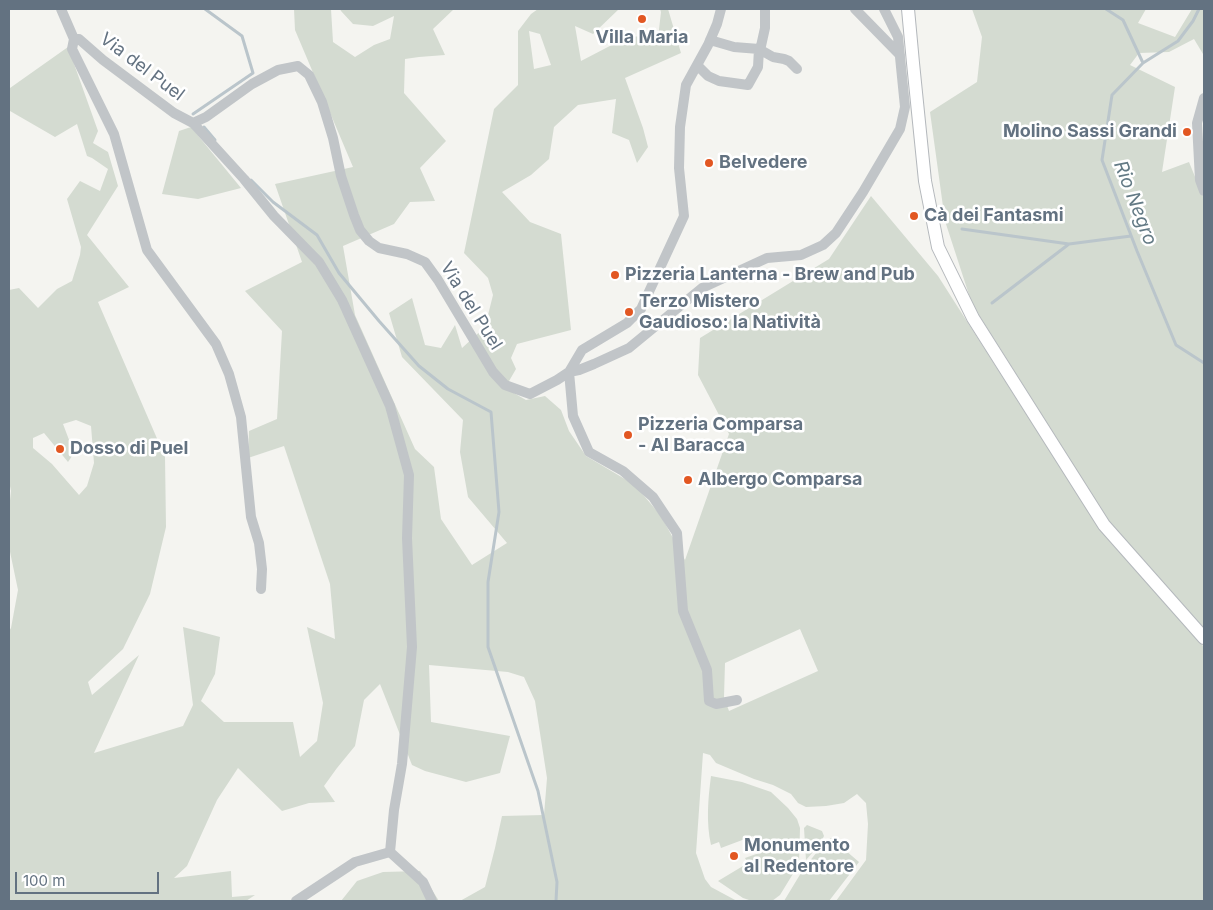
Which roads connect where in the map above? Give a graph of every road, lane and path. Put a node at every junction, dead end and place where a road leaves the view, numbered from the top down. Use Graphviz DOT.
graph roads {
  1 [pos="61,9"];
  2 [pos="721,9"];
  3 [pos="766,9"];
  4 [pos="855,9"];
  5 [pos="884,9"];
  6 [pos="908,9"];
  7 [pos="74,39"];
  8 [pos="710,40"];
  9 [pos="759,49"];
  10 [pos="900,55"];
  11 [pos="697,65"];
  12 [pos="797,68"];
  13 [pos="1204,98"];
  14 [pos="193,123"];
  15 [pos="1204,191"];
  16 [pos="568,372"];
  17 [pos="261,589"];
  18 [pos="1204,638"];
  19 [pos="737,700"];
  20 [pos="390,852"];
  21 [pos="296,901"];
  22 [pos="432,901"];
  1 -- 7 [label="street"];
  2 -- 8 [label="street"];
  3 -- 9 [label="street"];
  4 -- 10 [label="street"];
  5 -- 10 [label="street"];
  6 -- 18 [label="main road"];
  7 -- 14 [label="street, Via del Puel"];
  7 -- 17 [label="street, Via del Puel"];
  8 -- 9 [label="street"];
  8 -- 11 [label="street"];
  9 -- 11 [label="street"];
  9 -- 12 [label="street"];
  10 -- 16 [label="street"];
  11 -- 16 [label="street"];
  13 -- 15 [label="street"];
  14 -- 16 [label="street, Via del Puel"];
  14 -- 20 [label="street"];
  16 -- 19 [label="street"];
  20 -- 21 [label="street"];
  20 -- 22 [label="street"];
}
